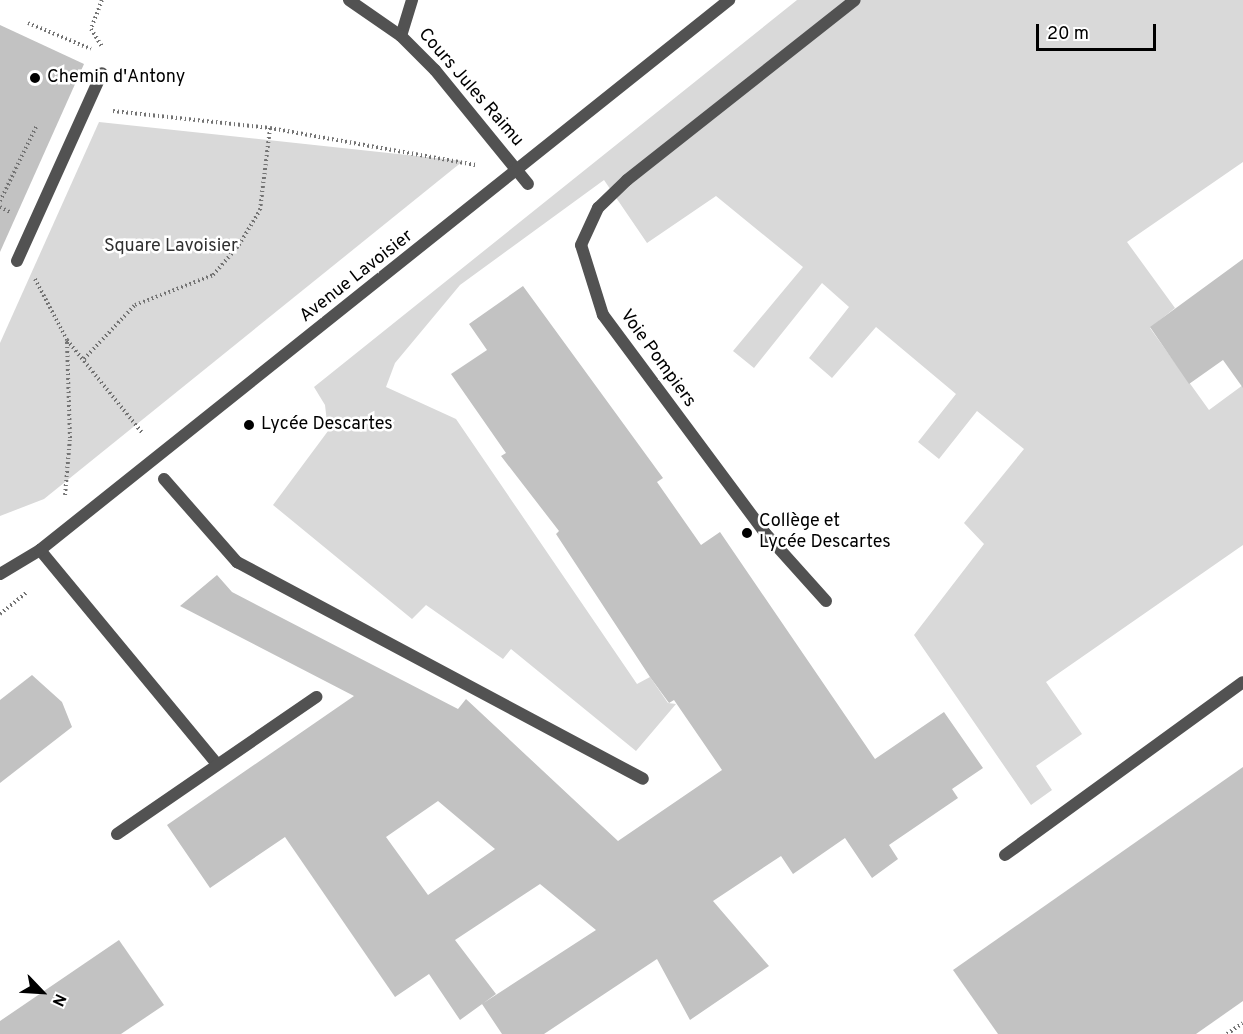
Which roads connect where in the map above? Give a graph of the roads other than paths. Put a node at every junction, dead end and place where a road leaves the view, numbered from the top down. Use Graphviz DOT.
graph roads {
  1 [pos="350,0"];
  2 [pos="412,0"];
  3 [pos="729,0"];
  4 [pos="855,0"];
  5 [pos="401,36"];
  6 [pos="102,73"];
  7 [pos="519,173"];
  8 [pos="528,184"];
  9 [pos="17,261"];
  10 [pos="164,479"];
  11 [pos="40,550"];
  12 [pos="0,574"];
  13 [pos="826,601"];
  14 [pos="1243,682"];
  15 [pos="316,697"];
  16 [pos="217,764"];
  17 [pos="643,779"];
  18 [pos="117,834"];
  19 [pos="1005,855"];
  1 -- 5 [label="street, Cours Jules Raimu"];
  2 -- 5 [label="street"];
  3 -- 7 [label="street, Avenue Lavoisier"];
  4 -- 13 [label="street, Voie Pompiers"];
  5 -- 7 [label="street, Cours Jules Raimu"];
  6 -- 9 [label="street"];
  7 -- 8 [label="street, Cours Jules Raimu"];
  7 -- 11 [label="street, Avenue Lavoisier"];
  10 -- 17 [label="street"];
  11 -- 12 [label="street, Avenue Lavoisier"];
  11 -- 16 [label="street"];
  14 -- 19 [label="street"];
  15 -- 16 [label="street"];
  16 -- 18 [label="street"];
}
